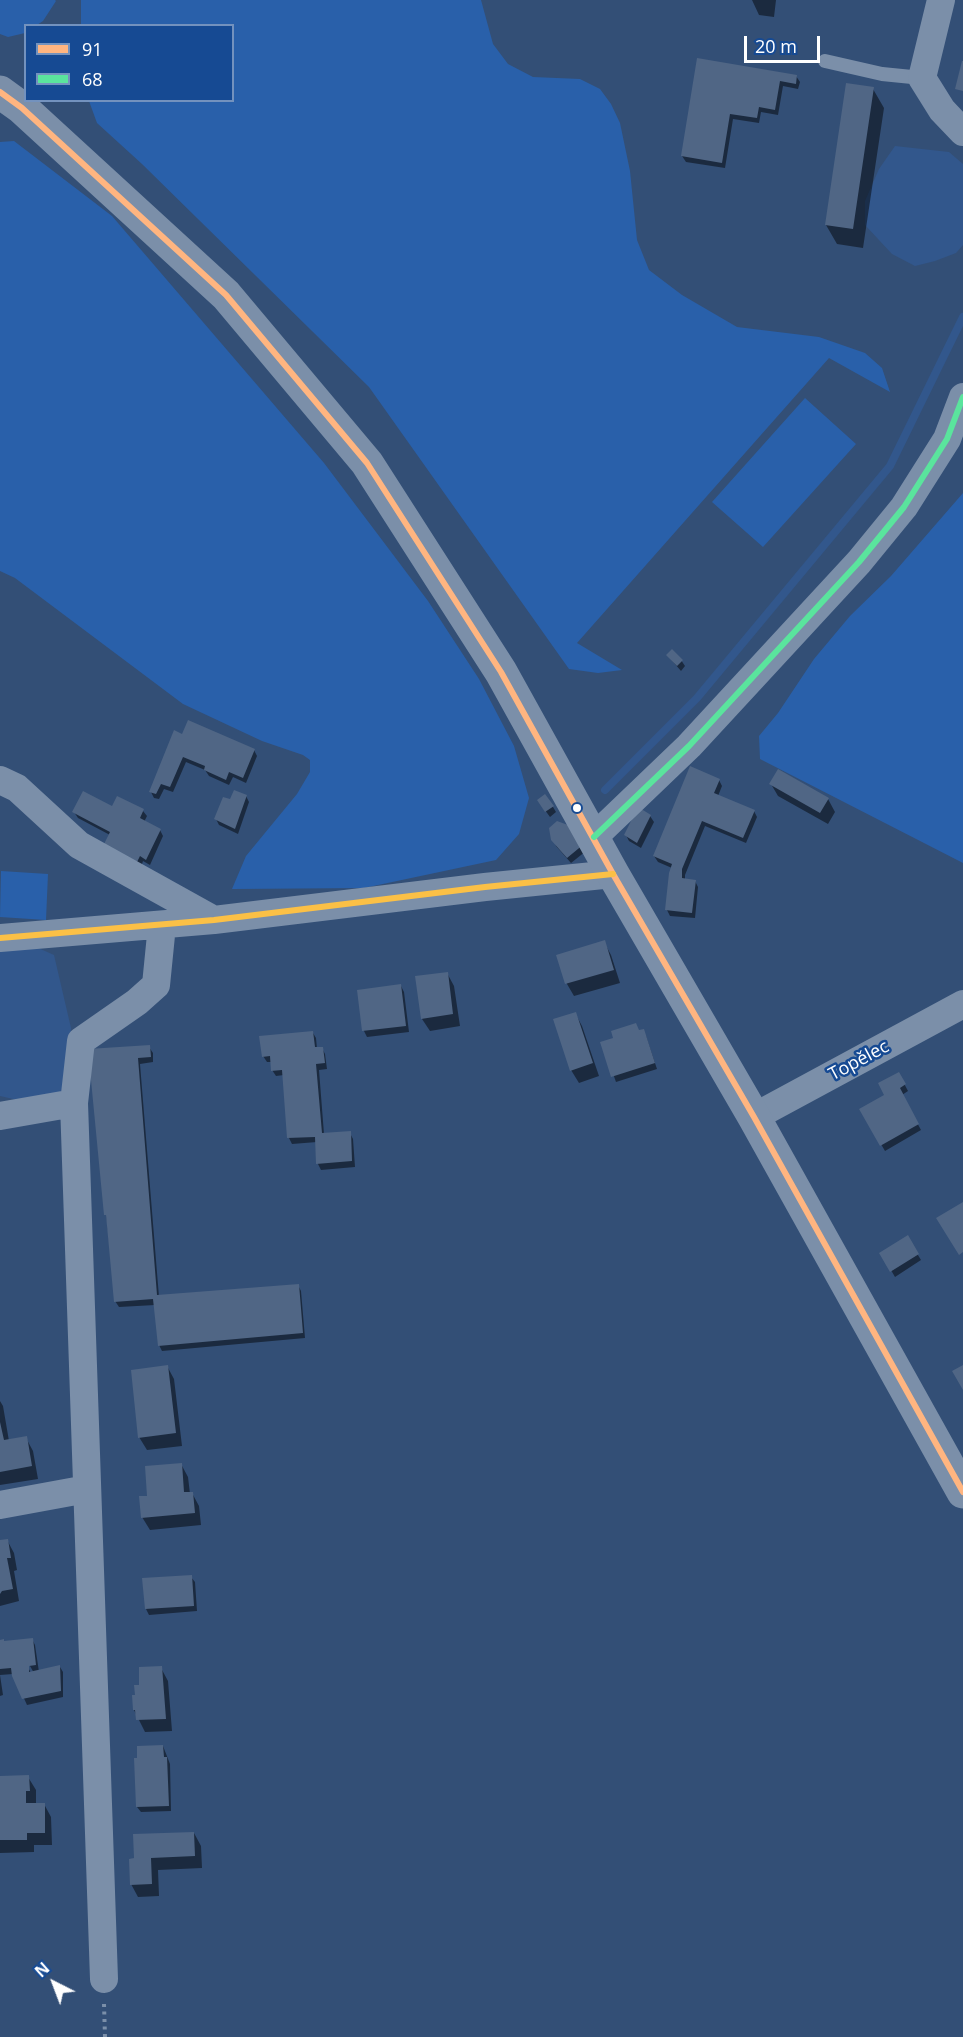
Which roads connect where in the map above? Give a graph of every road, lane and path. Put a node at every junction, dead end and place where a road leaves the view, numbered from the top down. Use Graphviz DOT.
graph roads {
  1 [pos="941,0"];
  2 [pos="825,61"];
  3 [pos="922,78"];
  4 [pos="0,92"];
  5 [pos="963,132"];
  6 [pos="963,397"];
  7 [pos="0,780"];
  8 [pos="594,837"];
  9 [pos="613,874"];
  10 [pos="214,920"];
  11 [pos="162,925"];
  12 [pos="0,938"];
  13 [pos="963,1004"];
  14 [pos="74,1103"];
  15 [pos="0,1116"];
  16 [pos="754,1117"];
  17 [pos="87,1489"];
  18 [pos="963,1492"];
  19 [pos="0,1505"];
  20 [pos="104,1980"];
  21 [pos="105,2037"];
  1 -- 3 [label="street"];
  2 -- 3 [label="lane"];
  3 -- 5 [label="street"];
  4 -- 8 [label="street"];
  6 -- 8 [label="street"];
  7 -- 10 [label="street"];
  8 -- 9 [label="street"];
  9 -- 10 [label="street"];
  9 -- 16 [label="street"];
  10 -- 11 [label="street"];
  11 -- 12 [label="street"];
  11 -- 14 [label="street"];
  13 -- 16 [label="street, Topělec"];
  14 -- 15 [label="street"];
  14 -- 17 [label="street"];
  16 -- 18 [label="street"];
  17 -- 19 [label="street"];
  17 -- 20 [label="street"];
  20 -- 21 [label="path"];
}
